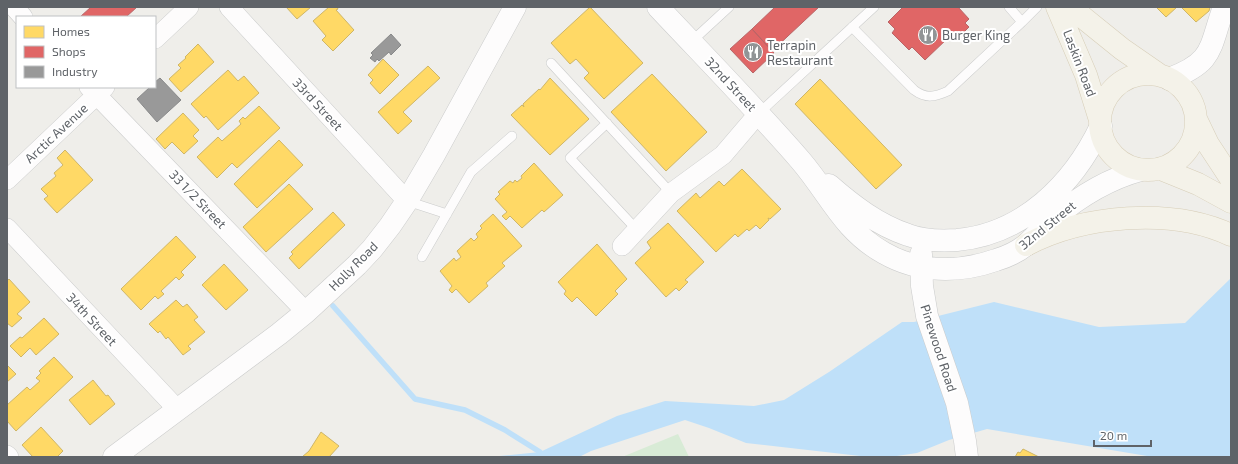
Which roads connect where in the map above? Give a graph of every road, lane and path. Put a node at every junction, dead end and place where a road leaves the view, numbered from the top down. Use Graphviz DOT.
graph roads {
  1 [pos="14,7"];
  2 [pos="189,7"];
  3 [pos="229,7"];
  4 [pos="515,7"];
  5 [pos="658,7"];
  6 [pos="729,7"];
  7 [pos="874,7"];
  8 [pos="1009,7"];
  9 [pos="1037,7"];
  10 [pos="1057,7"];
  11 [pos="1070,7"];
  12 [pos="1224,7"];
  13 [pos="22,16"];
  14 [pos="1022,22"];
  15 [pos="852,27"];
  16 [pos="156,38"];
  17 [pos="691,42"];
  18 [pos="551,63"];
  19 [pos="1165,78"];
  20 [pos="97,90"];
  21 [pos="758,114"];
  22 [pos="1196,119"];
  23 [pos="607,123"];
  24 [pos="1100,123"];
  25 [pos="512,136"];
  26 [pos="802,163"];
  27 [pos="1151,169"];
  28 [pos="1231,178"];
  29 [pos="7,180"];
  30 [pos="671,193"];
  31 [pos="407,201"];
  32 [pos="1231,202"];
  33 [pos="447,214"];
  34 [pos="7,228"];
  35 [pos="637,230"];
  36 [pos="1231,235"];
  37 [pos="920,238"];
  38 [pos="1026,245"];
  39 [pos="622,246"];
  40 [pos="422,257"];
  41 [pos="921,268"];
  42 [pos="306,312"];
  43 [pos="178,410"];
  44 [pos="966,449"];
  45 [pos="7,455"];
  46 [pos="9,457"];
  47 [pos="114,457"];
  1 -- 13 [label="street"];
  2 -- 16 [label="street"];
  3 -- 31 [label="street, 33rd Street"];
  4 -- 31 [label="street, Holly Road"];
  5 -- 17 [label="street, 32nd Street"];
  6 -- 17 [label="lane"];
  7 -- 15 [label="lane"];
  8 -- 14 [label="lane"];
  9 -- 14 [label="lane"];
  10 -- 24 [label="main road, Laskin Road"];
  11 -- 19 [label="main road, Laskin Road"];
  12 -- 19 [label="street"];
  14 -- 15 [label="lane"];
  15 -- 21 [label="lane"];
  17 -- 21 [label="street, 32nd Street"];
  18 -- 23 [label="lane"];
  19 -- 22 [label="main road"];
  19 -- 24 [label="main road"];
  20 -- 29 [label="street, Arctic Avenue"];
  20 -- 42 [label="street, 33 1/2 Street"];
  21 -- 26 [label="street, 32nd Street"];
  21 -- 30 [label="street"];
  22 -- 27 [label="main road"];
  22 -- 28 [label="main road"];
  23 -- 30 [label="lane"];
  23 -- 35 [label="lane"];
  24 -- 27 [label="main road"];
  24 -- 37 [label="street, 32nd Street"];
  25 -- 33 [label="lane"];
  26 -- 37 [label="street, 32nd Street"];
  26 -- 41 [label="street, 32nd Street"];
  27 -- 32 [label="main road"];
  27 -- 38 [label="street, 32nd Street"];
  30 -- 35 [label="street"];
  31 -- 33 [label="lane"];
  31 -- 42 [label="street, Holly Road"];
  33 -- 40 [label="lane"];
  34 -- 43 [label="street, 34th Street"];
  35 -- 39 [label="street"];
  36 -- 38 [label="main road"];
  37 -- 41 [label="street, Pinewood Road"];
  38 -- 41 [label="street, 32nd Street"];
  41 -- 44 [label="street, Pinewood Road"];
  42 -- 43 [label="street, Holly Road"];
  43 -- 47 [label="street, Holly Road"];
  45 -- 46 [label="street"];
}
